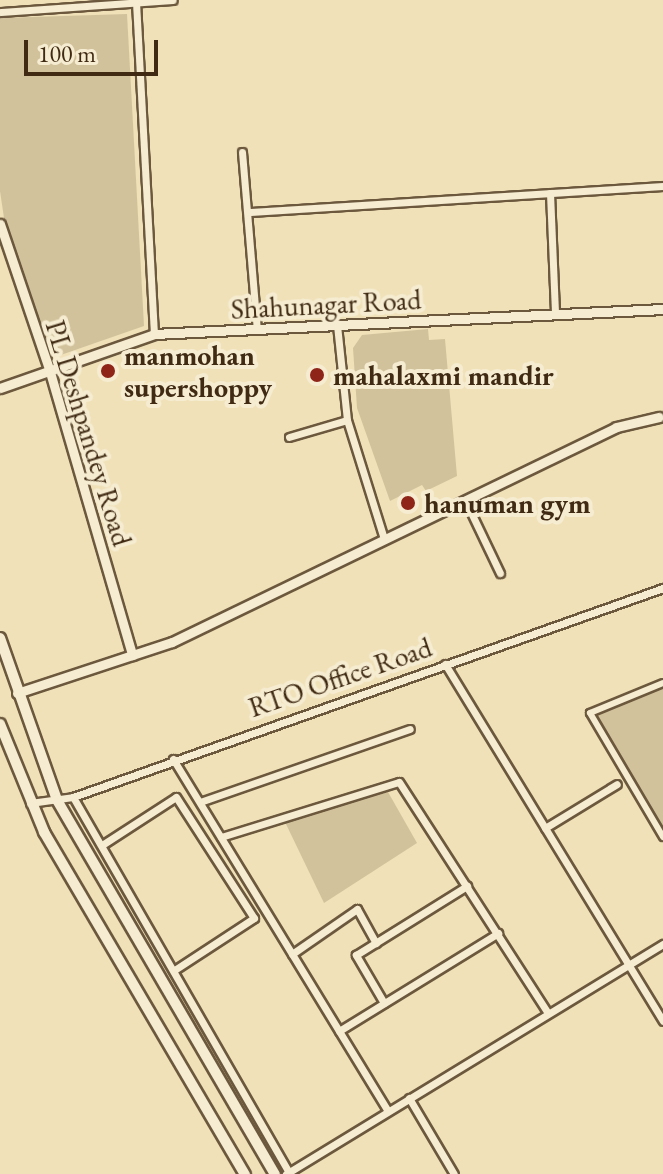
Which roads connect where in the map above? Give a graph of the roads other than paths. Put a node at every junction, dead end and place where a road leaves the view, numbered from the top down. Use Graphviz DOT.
graph roads {
  1 [pos="173,0"];
  2 [pos="136,2"];
  3 [pos="0,12"];
  4 [pos="242,152"];
  5 [pos="663,186"];
  6 [pos="550,193"];
  7 [pos="250,212"];
  8 [pos="0,224"];
  9 [pos="663,309"];
  10 [pos="555,314"];
  11 [pos="337,325"];
  12 [pos="257,329"];
  13 [pos="154,334"];
  14 [pos="50,372"];
  15 [pos="0,388"];
  16 [pos="662,415"];
  17 [pos="347,420"];
  18 [pos="289,437"];
  19 [pos="465,500"];
  20 [pos="384,539"];
  21 [pos="500,573"];
  22 [pos="663,588"];
  23 [pos="0,638"];
  24 [pos="132,655"];
  25 [pos="445,664"];
  26 [pos="663,683"];
  27 [pos="17,693"];
  28 [pos="0,724"];
  29 [pos="410,729"];
  30 [pos="173,759"];
  31 [pos="617,784"];
  32 [pos="73,797"];
  33 [pos="57,800"];
  34 [pos="200,802"];
  35 [pos="30,803"];
  36 [pos="545,828"];
  37 [pos="221,837"];
  38 [pos="663,837"];
  39 [pos="102,845"];
  40 [pos="467,886"];
  41 [pos="498,933"];
  42 [pos="376,943"];
  43 [pos="663,944"];
  44 [pos="292,954"];
  45 [pos="629,964"];
  46 [pos="176,969"];
  47 [pos="384,1003"];
  48 [pos="548,1013"];
  49 [pos="663,1021"];
  50 [pos="339,1031"];
  51 [pos="409,1098"];
  52 [pos="388,1111"];
  53 [pos="288,1173"];
  54 [pos="245,1174"];
  55 [pos="275,1174"];
  56 [pos="454,1174"];
  1 -- 2 [label="street"];
  2 -- 3 [label="street"];
  2 -- 13 [label="street"];
  4 -- 7 [label="street"];
  5 -- 6 [label="street"];
  6 -- 7 [label="street"];
  6 -- 10 [label="street"];
  7 -- 12 [label="street"];
  8 -- 14 [label="street, PL Deshpandey Road"];
  9 -- 10 [label="street, Shahunagar Road"];
  10 -- 11 [label="street, Shahunagar Road"];
  11 -- 12 [label="street, Shahunagar Road"];
  11 -- 17 [label="street"];
  12 -- 13 [label="street, Shahunagar Road"];
  13 -- 14 [label="street, Shahunagar Road"];
  14 -- 15 [label="street, Shahunagar Road"];
  14 -- 24 [label="street, PL Deshpandey Road"];
  16 -- 19 [label="street"];
  17 -- 18 [label="street"];
  17 -- 20 [label="street"];
  19 -- 20 [label="street"];
  19 -- 21 [label="street"];
  20 -- 24 [label="street"];
  22 -- 25 [label="street, RTO Office Road"];
  23 -- 27 [label="main road"];
  24 -- 27 [label="street"];
  25 -- 30 [label="street, RTO Office Road"];
  25 -- 36 [label="street"];
  26 -- 38 [label="street"];
  27 -- 33 [label="main road"];
  28 -- 35 [label="main road"];
  29 -- 34 [label="street"];
  30 -- 32 [label="street, RTO Office Road"];
  30 -- 34 [label="street"];
  31 -- 36 [label="street"];
  32 -- 33 [label="street, RTO Office Road"];
  32 -- 39 [label="street"];
  33 -- 35 [label="street, RTO Office Road"];
  33 -- 55 [label="main road"];
  34 -- 37 [label="street"];
  35 -- 54 [label="main road"];
  36 -- 45 [label="street"];
  37 -- 40 [label="street"];
  37 -- 44 [label="street"];
  39 -- 46 [label="street"];
  39 -- 46 [label="street"];
  40 -- 41 [label="street"];
  40 -- 42 [label="street"];
  41 -- 47 [label="street"];
  41 -- 48 [label="street"];
  42 -- 44 [label="street"];
  42 -- 47 [label="street"];
  43 -- 45 [label="street"];
  44 -- 50 [label="street"];
  45 -- 48 [label="street"];
  45 -- 49 [label="street"];
  46 -- 53 [label="street"];
  47 -- 50 [label="street"];
  48 -- 51 [label="street"];
  50 -- 52 [label="street"];
  51 -- 52 [label="street"];
  51 -- 56 [label="street"];
  52 -- 53 [label="street"];
}
